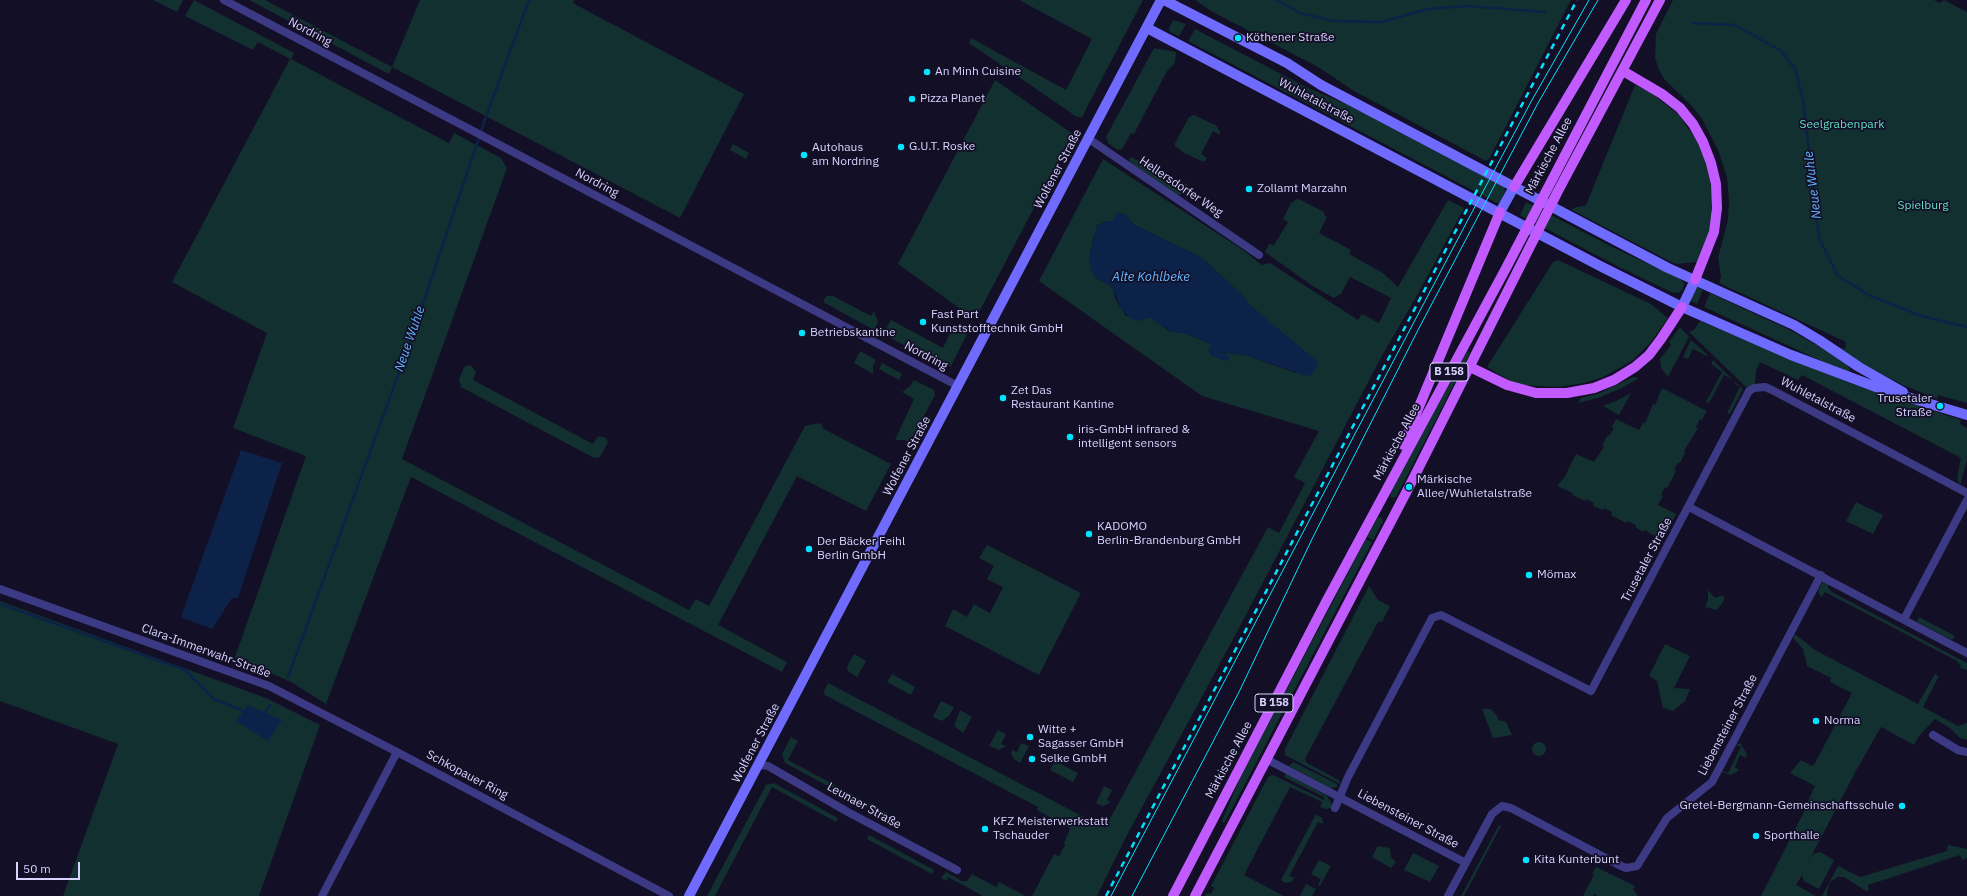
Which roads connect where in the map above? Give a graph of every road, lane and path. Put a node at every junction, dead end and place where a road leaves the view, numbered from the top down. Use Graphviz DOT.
graph roads {
  1 [pos="224,0"];
  2 [pos="1162,0"];
  3 [pos="1626,0"];
  4 [pos="1646,0"];
  5 [pos="1660,0"];
  6 [pos="1147,28"];
  7 [pos="1623,71"];
  8 [pos="1088,139"];
  9 [pos="1514,187"];
  10 [pos="1500,212"];
  11 [pos="1259,255"];
  12 [pos="1695,280"];
  13 [pos="1682,307"];
  14 [pos="1470,367"];
  15 [pos="958,386"];
  16 [pos="1915,399"];
  17 [pos="1967,415"];
  18 [pos="1967,493"];
  19 [pos="1381,499"];
  20 [pos="1967,500"];
  21 [pos="1689,506"];
  22 [pos="1821,575"];
  23 [pos="0,589"];
  24 [pos="1904,619"];
  25 [pos="1967,653"];
  26 [pos="1933,735"];
  27 [pos="396,752"];
  28 [pos="1967,752"];
  29 [pos="1266,759"];
  30 [pos="760,765"];
  31 [pos="1339,797"];
  32 [pos="1335,808"];
  33 [pos="1466,863"];
  34 [pos="957,870"];
  35 [pos="322,896"];
  36 [pos="669,896"];
  37 [pos="690,896"];
  38 [pos="1173,896"];
  39 [pos="1195,896"];
  40 [pos="1448,896"];
  1 -- 15 [label="street, Nordring"];
  2 -- 6 [label="main road, Wuhletalstraße"];
  2 -- 9 [label="main road, Wuhletalstraße"];
  3 -- 9 [label="main road"];
  4 -- 19 [label="main road, Märkische Allee / B 158"];
  5 -- 7 [label="main road, Märkische Allee / B 158"];
  6 -- 8 [label="main road, Wolfener Straße"];
  6 -- 10 [label="main road, Wuhletalstraße"];
  7 -- 12 [label="main road"];
  7 -- 14 [label="main road, Märkische Allee / B 158"];
  8 -- 11 [label="street, Hellersdorfer Weg"];
  8 -- 15 [label="main road, Wolfener Straße"];
  9 -- 10 [label="main road"];
  9 -- 12 [label="main road, Wuhletalstraße"];
  10 -- 13 [label="main road, Wuhletalstraße"];
  10 -- 19 [label="main road"];
  12 -- 13 [label="main road"];
  12 -- 16 [label="main road, Wuhletalstraße"];
  13 -- 14 [label="main road"];
  13 -- 16 [label="main road, Wuhletalstraße"];
  14 -- 29 [label="main road, Märkische Allee / B 158"];
  15 -- 30 [label="main road, Wolfener Straße"];
  16 -- 17 [label="main road, Wuhletalstraße"];
  18 -- 21 [label="street, Wuhletalstraße"];
  19 -- 38 [label="main road, Märkische Allee / B 158"];
  20 -- 24 [label="street"];
  21 -- 22 [label="street"];
  21 -- 31 [label="street, Trusetaler Straße"];
  22 -- 24 [label="street"];
  22 -- 33 [label="street, Liebensteiner Straße"];
  23 -- 27 [label="street, Clara-Immerwahr-Straße"];
  24 -- 25 [label="street"];
  26 -- 28 [label="street"];
  27 -- 35 [label="street"];
  27 -- 36 [label="street, Schkopauer Ring"];
  29 -- 31 [label="street"];
  29 -- 39 [label="main road, Märkische Allee / B 158"];
  30 -- 34 [label="street, Leunaer Straße"];
  30 -- 37 [label="main road, Wolfener Straße"];
  31 -- 32 [label="street"];
  31 -- 33 [label="street, Liebensteiner Straße"];
  33 -- 40 [label="street, Liebensteiner Straße"];
}
